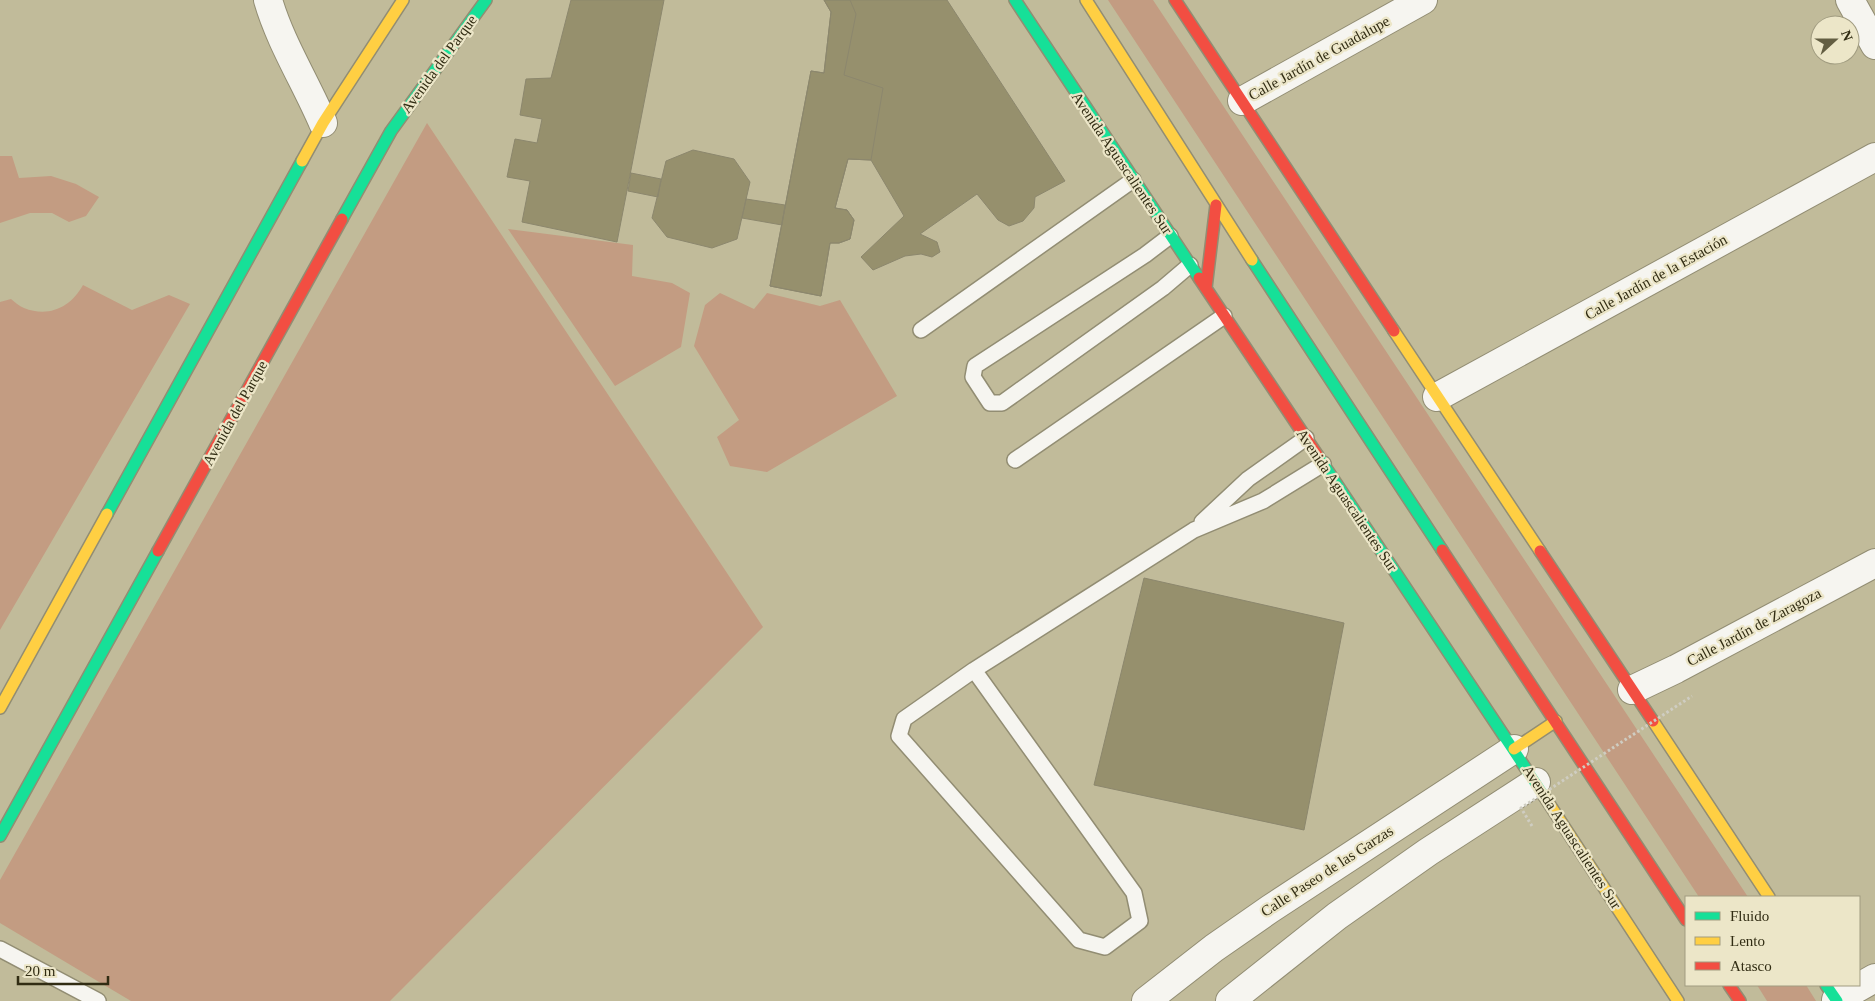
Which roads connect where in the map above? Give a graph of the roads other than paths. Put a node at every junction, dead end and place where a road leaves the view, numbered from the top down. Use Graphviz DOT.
graph roads {
  1 [pos="268,0"];
  2 [pos="403,0"];
  3 [pos="486,0"];
  4 [pos="1015,0"];
  5 [pos="1086,0"];
  6 [pos="1175,0"];
  7 [pos="1423,0"];
  8 [pos="1850,0"];
  9 [pos="1875,44"];
  10 [pos="1242,101"];
  11 [pos="323,123"];
  12 [pos="1875,157"];
  13 [pos="1133,180"];
  14 [pos="1216,205"];
  15 [pos="1170,236"];
  16 [pos="1190,265"];
  17 [pos="1206,288"];
  18 [pos="1224,316"];
  19 [pos="921,330"];
  20 [pos="1437,397"];
  21 [pos="1306,438"];
  22 [pos="1015,460"];
  23 [pos="1323,464"];
  24 [pos="1194,530"];
  25 [pos="1875,563"];
  26 [pos="974,670"];
  27 [pos="1632,690"];
  28 [pos="0,708"];
  29 [pos="1556,721"];
  30 [pos="1514,749"];
  31 [pos="1536,782"];
  32 [pos="0,836"];
  33 [pos="1768,896"];
  34 [pos="1685,918"];
  35 [pos="0,949"];
  36 [pos="1875,978"];
  37 [pos="1860,984"];
  38 [pos="1730,986"];
  39 [pos="1855,986"];
  40 [pos="1833,995"];
  41 [pos="98,1001"];
  42 [pos="1146,1001"];
  43 [pos="1230,1001"];
  44 [pos="1678,1001"];
  45 [pos="1740,1001"];
  1 -- 11 [label="street"];
  2 -- 11 [label="street"];
  3 -- 32 [label="street, Avenida del Parque"];
  4 -- 13 [label="street, Avenida Aguascalientes Sur"];
  5 -- 14 [label="street"];
  6 -- 10 [label="street"];
  7 -- 10 [label="street, Calle Jardín de Guadalupe"];
  8 -- 9 [label="street"];
  10 -- 20 [label="street"];
  11 -- 28 [label="street"];
  12 -- 20 [label="street, Calle Jardín de la Estación"];
  13 -- 15 [label="street, Avenida Aguascalientes Sur"];
  13 -- 19 [label="lane"];
  14 -- 17 [label="street"];
  14 -- 29 [label="street"];
  15 -- 16 [label="street, Avenida Aguascalientes Sur"];
  15 -- 16 [label="lane"];
  16 -- 17 [label="street, Avenida Aguascalientes Sur"];
  17 -- 18 [label="street, Avenida Aguascalientes Sur"];
  18 -- 21 [label="street, Avenida Aguascalientes Sur"];
  18 -- 22 [label="lane"];
  20 -- 27 [label="street"];
  21 -- 23 [label="street, Avenida Aguascalientes Sur"];
  21 -- 24 [label="lane"];
  23 -- 24 [label="lane"];
  23 -- 30 [label="street, Avenida Aguascalientes Sur"];
  24 -- 26 [label="lane"];
  25 -- 27 [label="street, Calle Jardín de Zaragoza"];
  26 -- 26 [label="lane"];
  27 -- 33 [label="street"];
  29 -- 30 [label="street"];
  29 -- 34 [label="street"];
  30 -- 31 [label="street, Avenida Aguascalientes Sur"];
  30 -- 42 [label="street, Calle Paseo de las Garzas"];
  31 -- 43 [label="street"];
  31 -- 44 [label="street, Avenida Aguascalientes Sur"];
  35 -- 41 [label="lane"];
  36 -- 37 [label="street"];
  38 -- 45 [label="street"];
  39 -- 40 [label="street"];
}
